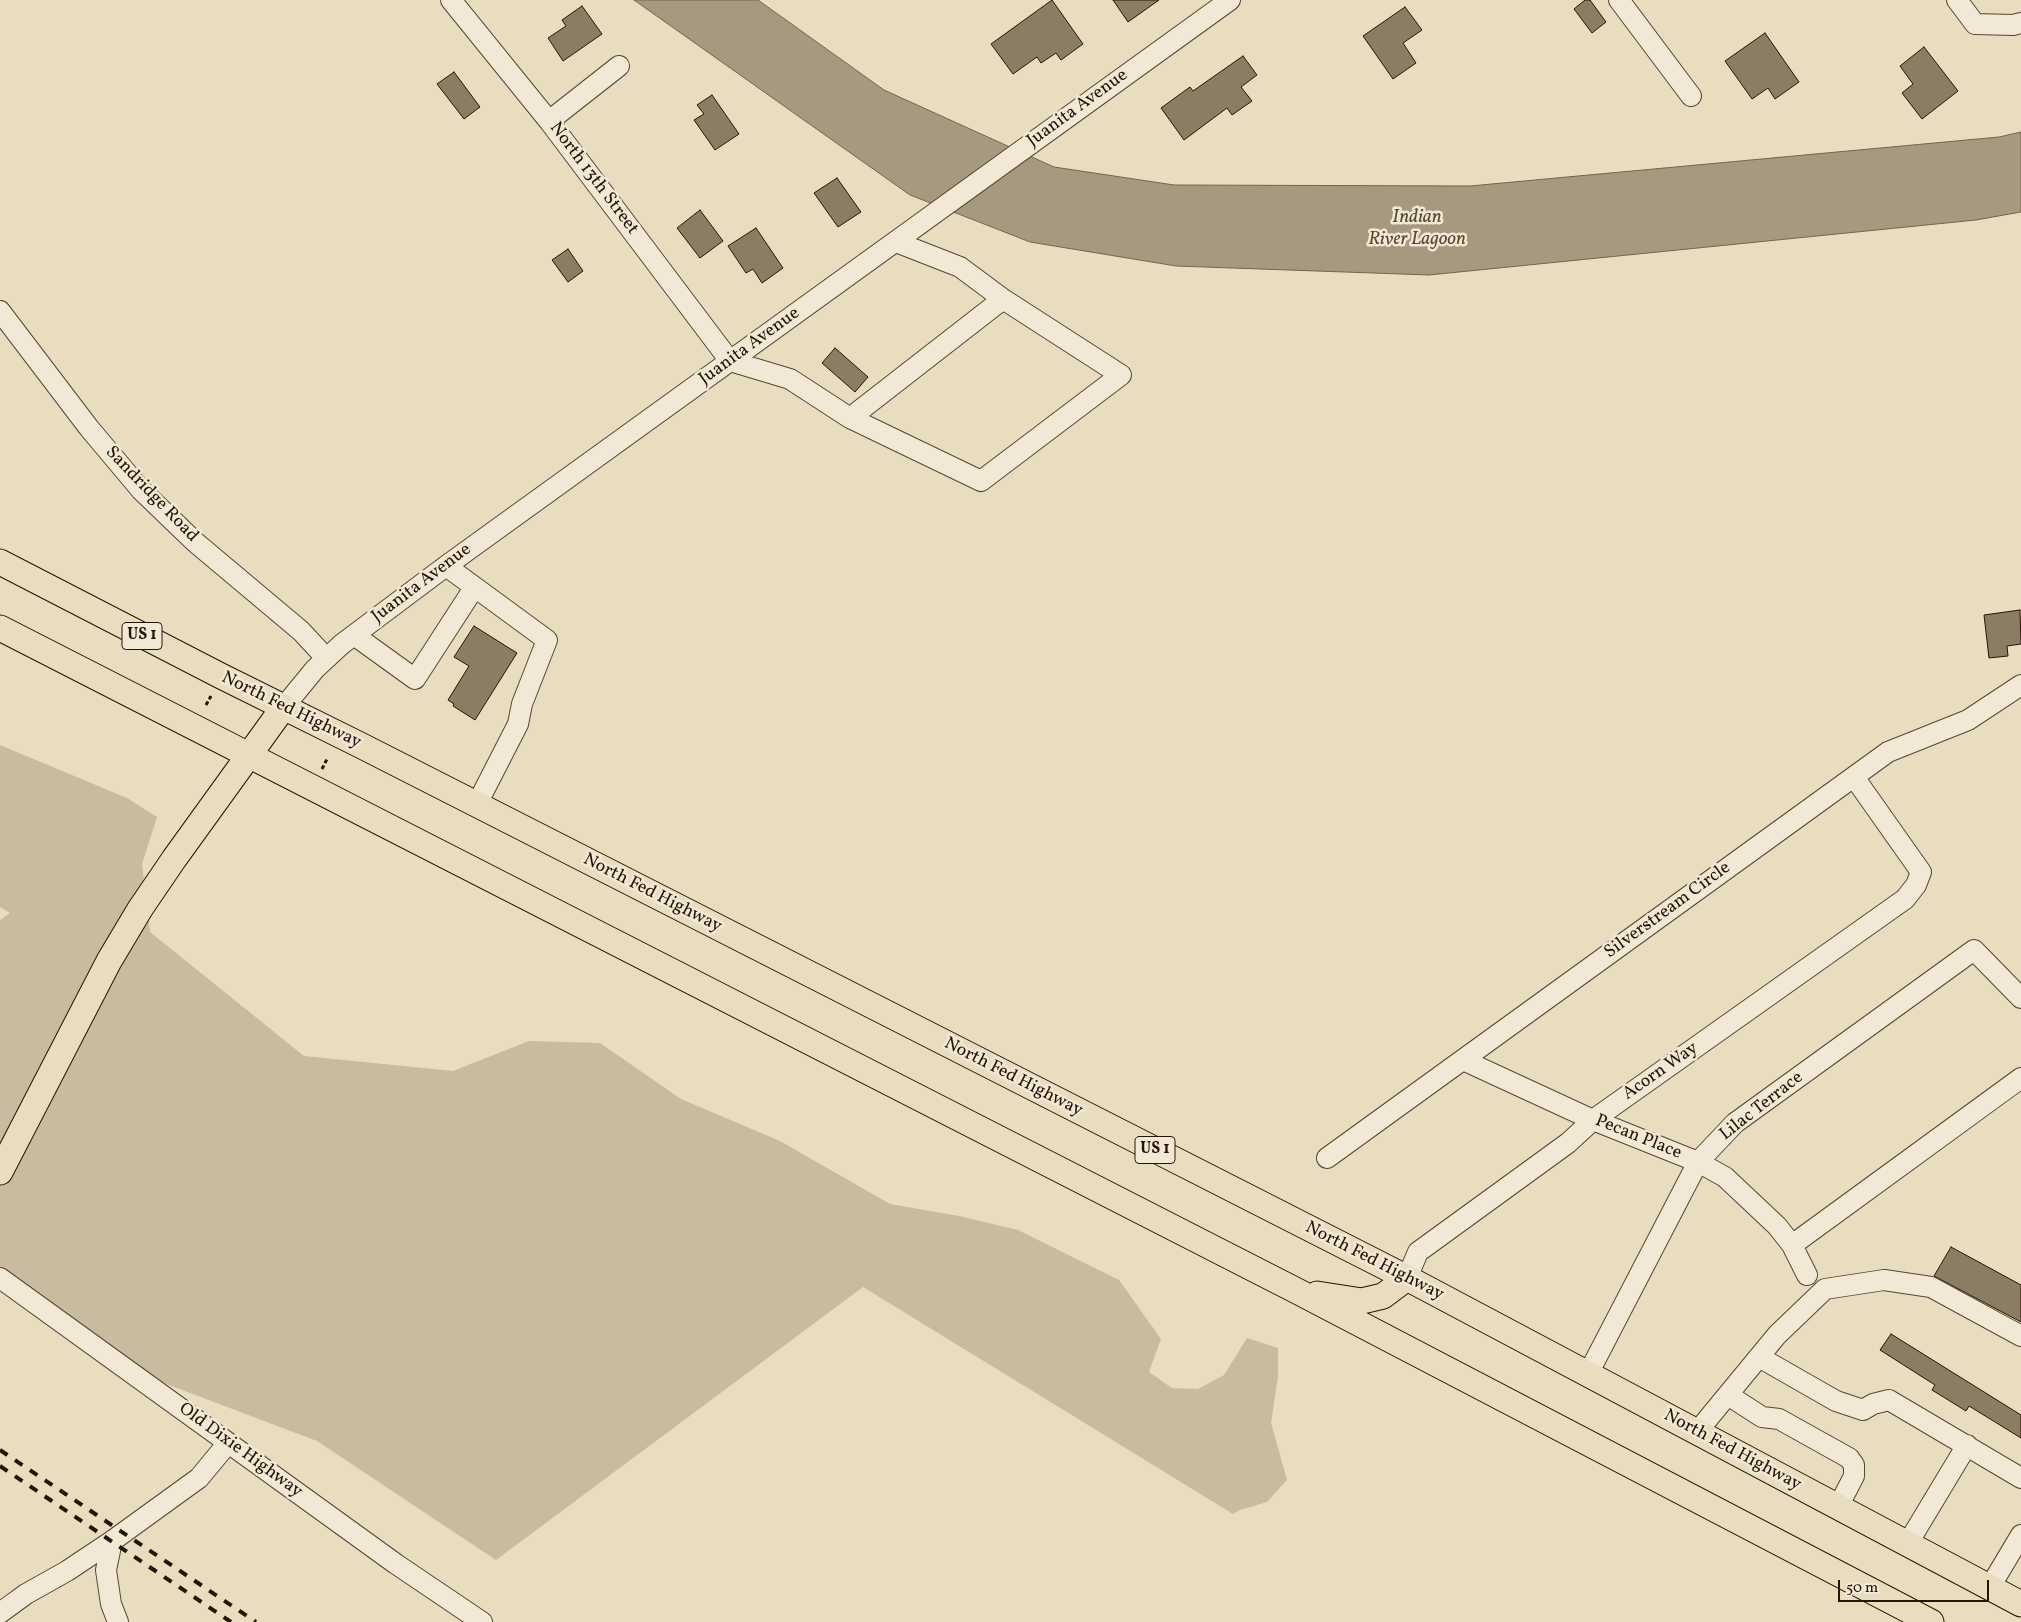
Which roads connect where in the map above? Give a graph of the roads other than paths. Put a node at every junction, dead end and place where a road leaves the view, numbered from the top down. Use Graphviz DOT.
graph roads {
  1 [pos="451,0"];
  2 [pos="1619,0"];
  3 [pos="1957,0"];
  4 [pos="1219,3"];
  5 [pos="2021,23"];
  6 [pos="619,66"];
  7 [pos="1691,96"];
  8 [pos="549,121"];
  9 [pos="896,242"];
  10 [pos="1003,299"];
  11 [pos="0,311"];
  12 [pos="730,361"];
  13 [pos="850,418"];
  14 [pos="0,562"];
  15 [pos="446,566"];
  16 [pos="474,588"];
  17 [pos="0,628"];
  18 [pos="354,635"];
  19 [pos="326,658"];
  20 [pos="2021,685"];
  21 [pos="284,708"];
  22 [pos="250,756"];
  23 [pos="1854,776"];
  24 [pos="476,804"];
  25 [pos="2021,998"];
  26 [pos="1463,1060"];
  27 [pos="2021,1078"];
  28 [pos="1593,1120"];
  29 [pos="1327,1158"];
  30 [pos="1698,1162"];
  31 [pos="0,1172"];
  32 [pos="1792,1245"];
  33 [pos="1807,1275"];
  34 [pos="0,1278"];
  35 [pos="1406,1278"];
  36 [pos="1297,1290"];
  37 [pos="2021,1336"];
  38 [pos="1760,1357"];
  39 [pos="1588,1374"];
  40 [pos="1728,1395"];
  41 [pos="1698,1432"];
  42 [pos="228,1443"];
  43 [pos="1967,1446"];
  44 [pos="2021,1478"];
  45 [pos="1838,1507"];
  46 [pos="2021,1535"];
  47 [pos="112,1541"];
  48 [pos="1908,1544"];
  49 [pos="1990,1587"];
  50 [pos="2021,1604"];
  51 [pos="0,1613"];
  52 [pos="118,1622"];
  53 [pos="482,1622"];
  54 [pos="1931,1622"];
  1 -- 8 [label="street, North 13th Street"];
  2 -- 7 [label="street"];
  3 -- 5 [label="street"];
  4 -- 9 [label="street, Juanita Avenue"];
  6 -- 8 [label="street"];
  8 -- 12 [label="street, North 13th Street"];
  9 -- 10 [label="street"];
  9 -- 12 [label="street, Juanita Avenue"];
  10 -- 13 [label="street"];
  10 -- 13 [label="street"];
  11 -- 19 [label="street, Sandridge Road"];
  12 -- 13 [label="street"];
  12 -- 15 [label="street, Juanita Avenue"];
  14 -- 21 [label="main road, North Fed Highway / US 1"];
  15 -- 16 [label="street"];
  15 -- 18 [label="street, Juanita Avenue"];
  16 -- 18 [label="street"];
  16 -- 24 [label="street"];
  17 -- 22 [label="main road"];
  18 -- 19 [label="street, Juanita Avenue"];
  19 -- 21 [label="street, Juanita Avenue"];
  20 -- 23 [label="street, Silverstream Circle"];
  21 -- 22 [label="main road"];
  21 -- 24 [label="main road, North Fed Highway / US 1"];
  22 -- 31 [label="main road"];
  22 -- 36 [label="main road"];
  23 -- 26 [label="street, Silverstream Circle"];
  23 -- 28 [label="street, Acorn Way"];
  24 -- 35 [label="main road, North Fed Highway / US 1"];
  25 -- 30 [label="street, Lilac Terrace"];
  26 -- 28 [label="street, Pecan Place"];
  26 -- 29 [label="street, Silverstream Circle"];
  27 -- 32 [label="street"];
  28 -- 30 [label="street, Pecan Place"];
  28 -- 35 [label="street, Acorn Way"];
  30 -- 32 [label="street, Pecan Place"];
  30 -- 39 [label="street, Lilac Terrace"];
  32 -- 33 [label="street, Pecan Place"];
  34 -- 42 [label="street, Old Dixie Highway"];
  35 -- 36 [label="main road"];
  35 -- 39 [label="main road, North Fed Highway / US 1"];
  36 -- 54 [label="main road"];
  37 -- 38 [label="street"];
  38 -- 40 [label="street"];
  38 -- 43 [label="street"];
  39 -- 41 [label="main road, North Fed Highway / US 1"];
  40 -- 41 [label="street"];
  40 -- 45 [label="street"];
  41 -- 45 [label="main road, North Fed Highway / US 1"];
  42 -- 47 [label="street"];
  42 -- 53 [label="street, Old Dixie Highway"];
  43 -- 44 [label="street"];
  43 -- 48 [label="street"];
  45 -- 48 [label="main road, North Fed Highway / US 1"];
  46 -- 49 [label="street"];
  47 -- 51 [label="street"];
  47 -- 52 [label="street"];
  48 -- 49 [label="main road, North Fed Highway / US 1"];
  49 -- 50 [label="main road, North Fed Highway / US 1"];
}
